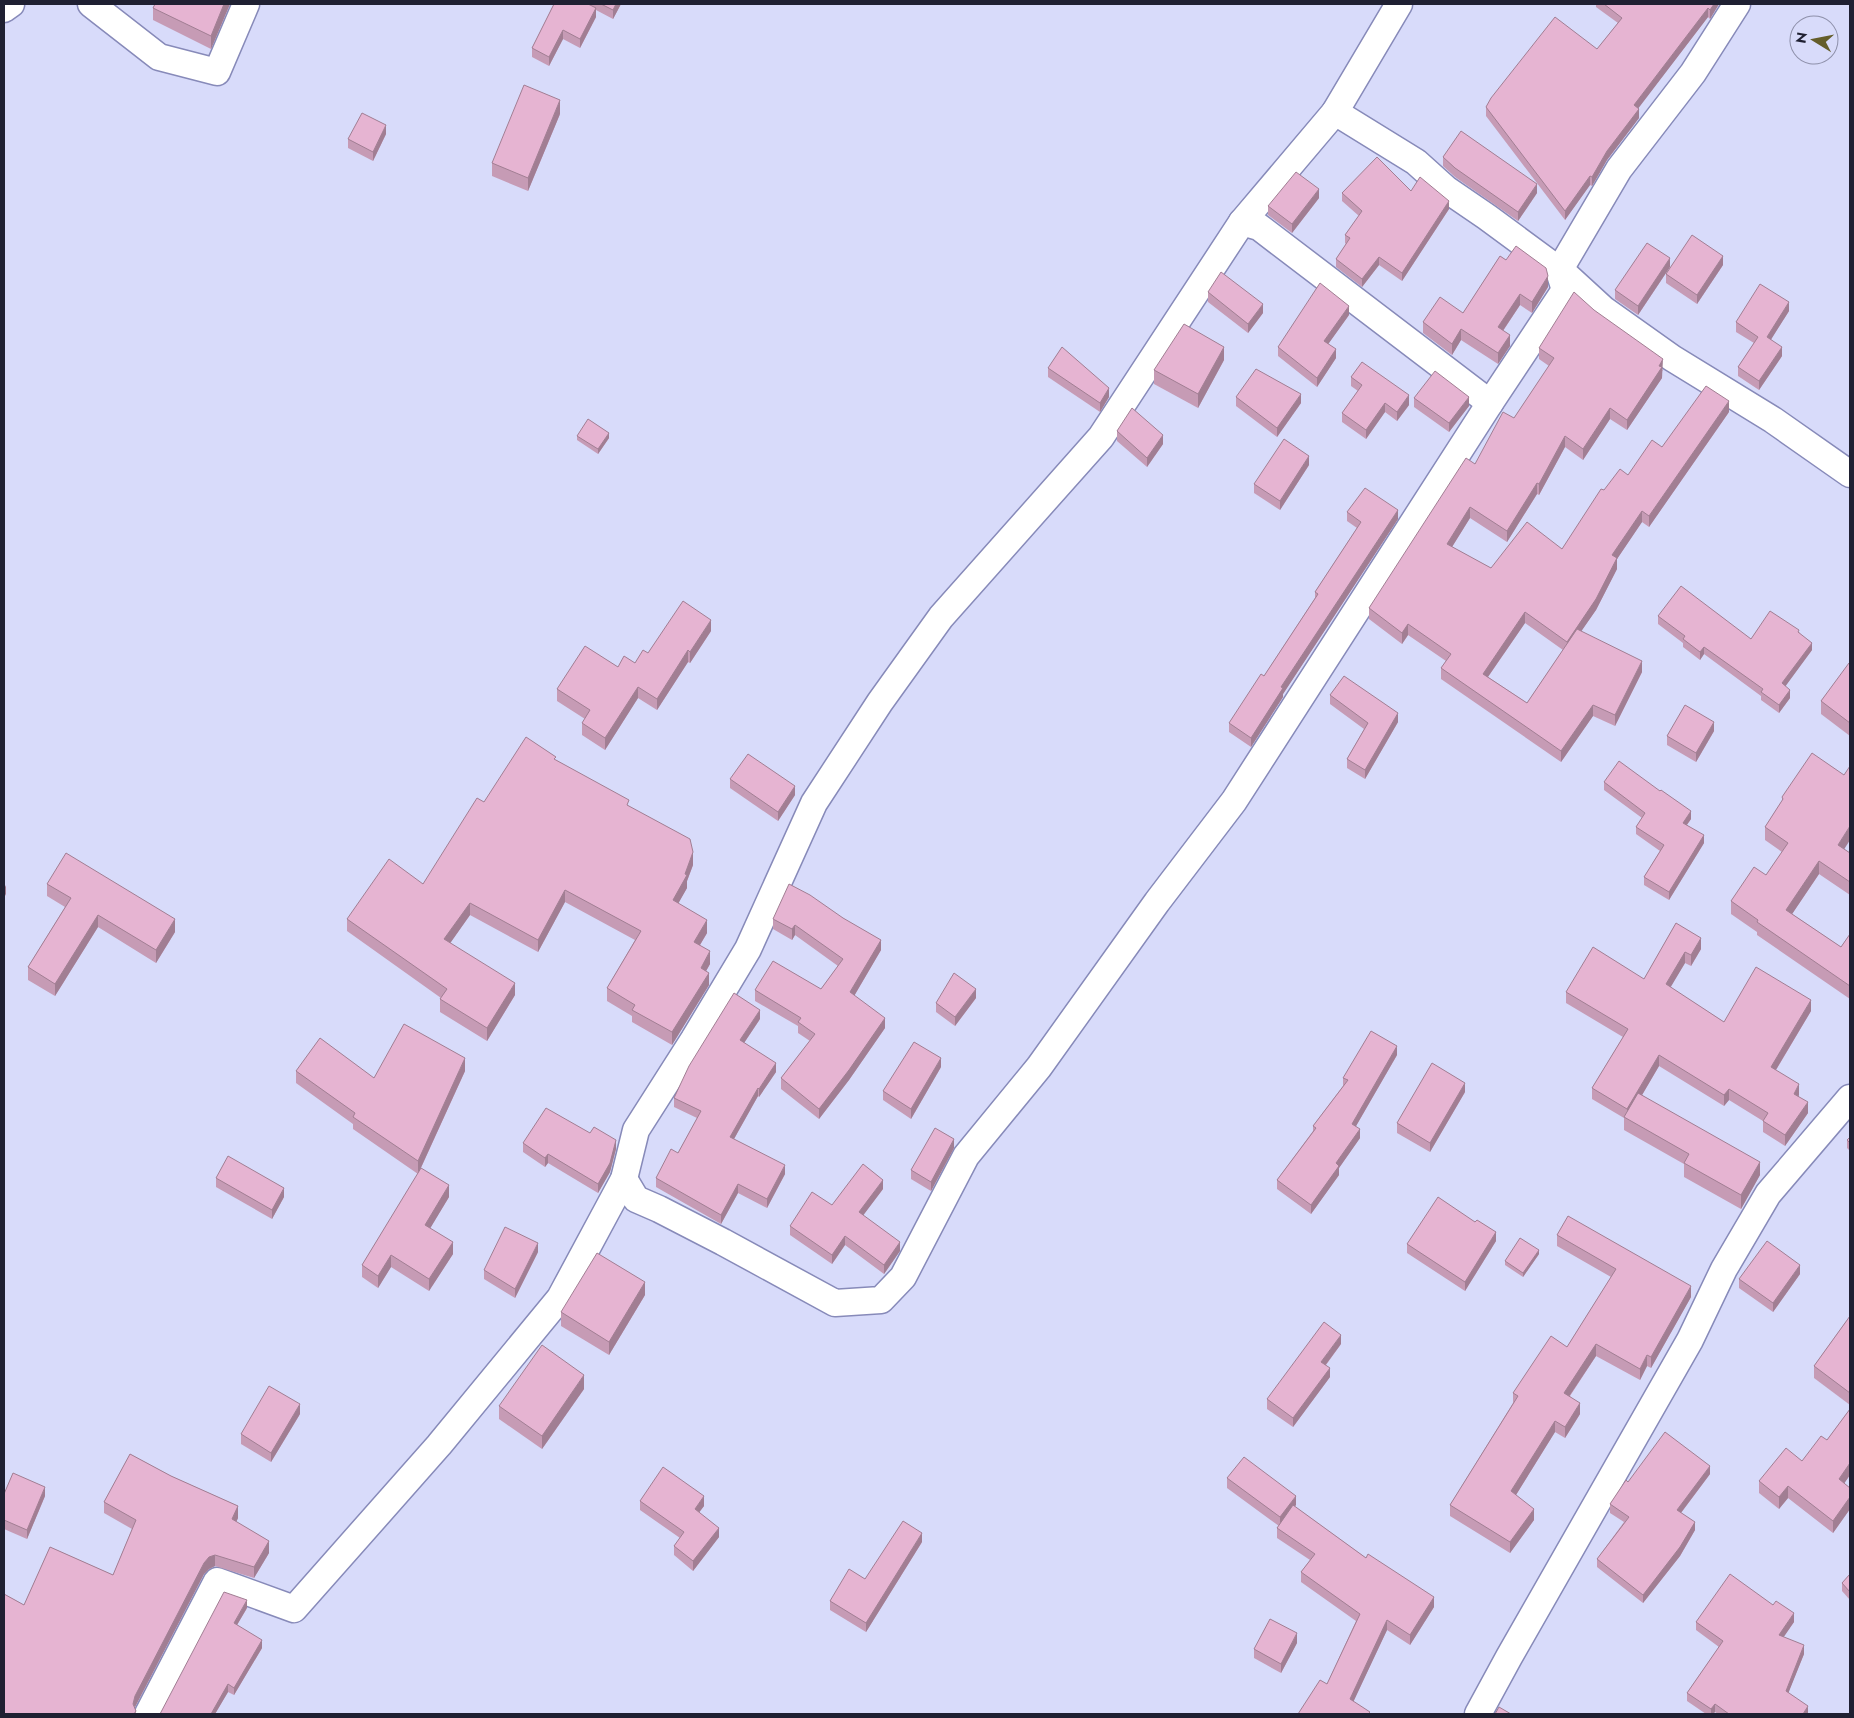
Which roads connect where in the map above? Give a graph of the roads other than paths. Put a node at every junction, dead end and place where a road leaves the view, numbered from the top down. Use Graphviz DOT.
graph roads {
  1 [pos="11,4"];
  2 [pos="91,4"];
  3 [pos="246,4"];
  4 [pos="1399,4"];
  5 [pos="1737,4"];
  6 [pos="4,9"];
  7 [pos="1335,112"];
  8 [pos="1242,222"];
  9 [pos="1560,271"];
  10 [pos="1490,403"];
  11 [pos="1850,474"];
  12 [pos="1850,1098"];
  13 [pos="624,1179"];
  14 [pos="148,1714"];
  15 [pos="1478,1714"];
  1 -- 6 [label="street"];
  2 -- 3 [label="street"];
  4 -- 7 [label="street"];
  5 -- 9 [label="street"];
  7 -- 8 [label="street"];
  7 -- 9 [label="street"];
  8 -- 10 [label="street"];
  8 -- 13 [label="street"];
  9 -- 10 [label="street"];
  9 -- 11 [label="street"];
  10 -- 13 [label="street"];
  12 -- 15 [label="street"];
  13 -- 14 [label="street"];
}
